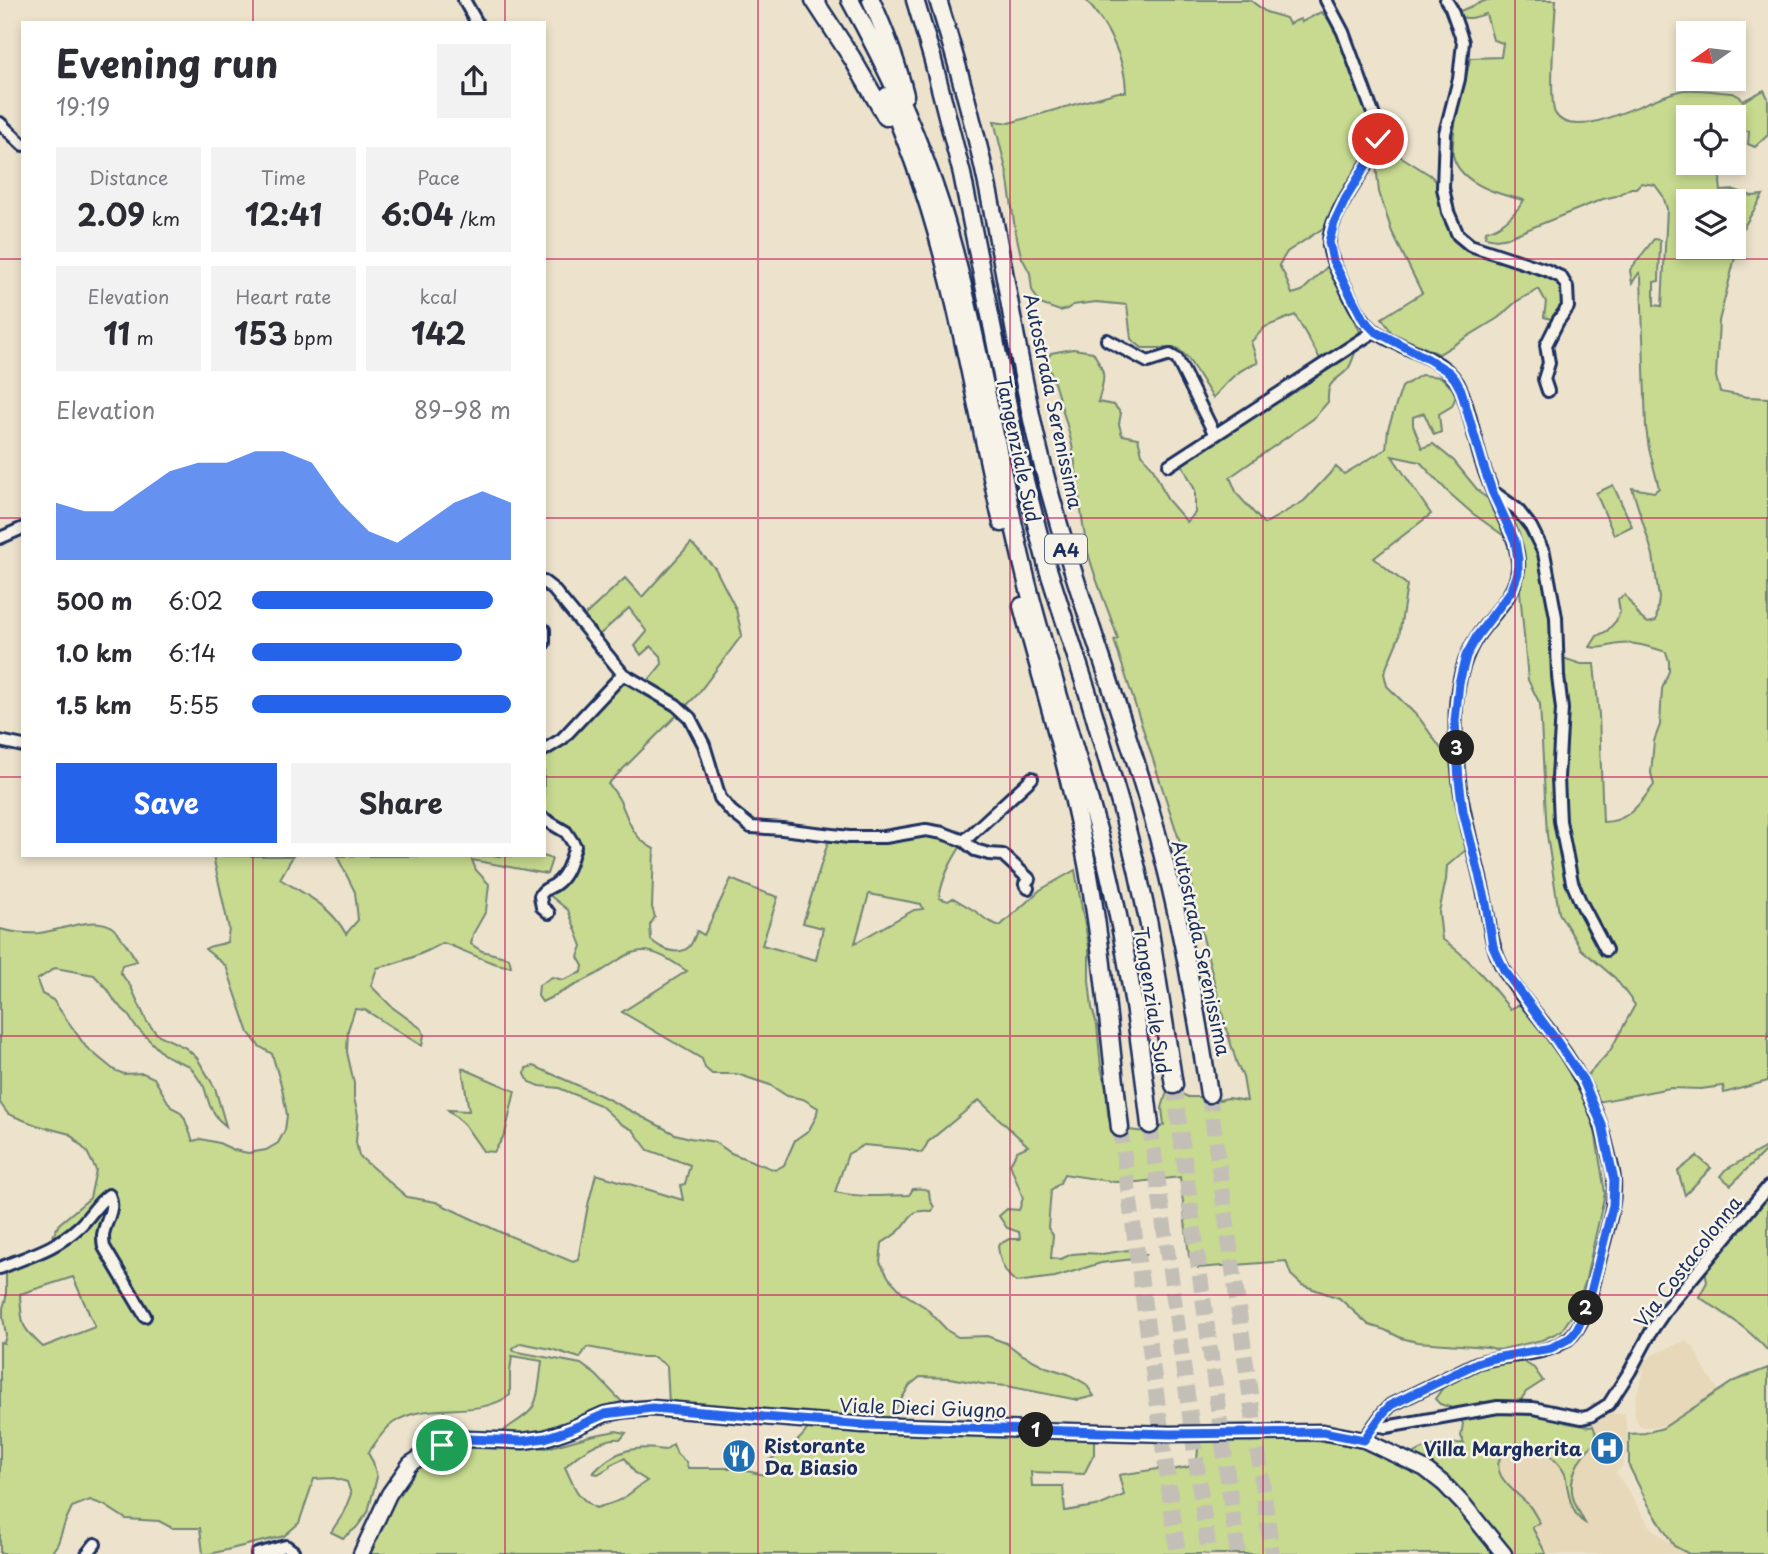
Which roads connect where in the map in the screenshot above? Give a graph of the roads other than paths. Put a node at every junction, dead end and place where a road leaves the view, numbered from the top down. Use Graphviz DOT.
graph roads {
  1 [pos="464,0"];
  2 [pos="814,0"];
  3 [pos="838,0"];
  4 [pos="850,0"];
  5 [pos="871,0"];
  6 [pos="915,0"];
  7 [pos="938,0"];
  8 [pos="1326,0"];
  9 [pos="1446,0"];
  10 [pos="476,21"];
  11 [pos="0,123"];
  12 [pos="913,128"];
  13 [pos="21,143"];
  14 [pos="928,201"];
  15 [pos="1375,331"];
  16 [pos="1107,340"];
  17 [pos="1548,391"];
  18 [pos="1215,435"];
  19 [pos="1169,465"];
  20 [pos="1492,491"];
  21 [pos="21,529"];
  22 [pos="0,538"];
  23 [pos="546,584"];
  24 [pos="623,674"];
  25 [pos="0,741"];
  26 [pos="21,746"];
  27 [pos="546,749"];
  28 [pos="1032,778"];
  29 [pos="546,820"];
  30 [pos="964,841"];
  31 [pos="1028,888"];
  32 [pos="549,914"];
  33 [pos="1606,950"];
  34 [pos="1174,1085"];
  35 [pos="1209,1094"];
  36 [pos="1150,1125"];
  37 [pos="1120,1128"];
  38 [pos="1768,1186"];
  39 [pos="0,1268"];
  40 [pos="145,1316"];
  41 [pos="1375,1425"];
  42 [pos="1364,1440"];
  43 [pos="95,1544"];
  44 [pos="87,1554"];
  45 [pos="257,1554"];
  46 [pos="292,1554"];
  47 [pos="361,1554"];
  48 [pos="1504,1554"];
  1 -- 10 [label="street"];
  2 -- 14 [label="highway"];
  3 -- 14 [label="highway, Tangenziale Sud"];
  4 -- 12 [label="highway, Tangenziale Sud"];
  5 -- 12 [label="highway"];
  6 -- 34 [label="highway, A4"];
  7 -- 35 [label="highway, Autostrada Serenissima / A4"];
  8 -- 15 [label="street"];
  9 -- 17 [label="street"];
  11 -- 13 [label="street"];
  12 -- 36 [label="highway, Tangenziale Sud"];
  14 -- 37 [label="highway, Tangenziale Sud"];
  15 -- 18 [label="street"];
  15 -- 20 [label="street"];
  16 -- 18 [label="street"];
  18 -- 19 [label="street"];
  20 -- 33 [label="street"];
  20 -- 41 [label="street"];
  21 -- 22 [label="street"];
  23 -- 24 [label="street"];
  24 -- 27 [label="street"];
  24 -- 30 [label="street"];
  25 -- 26 [label="street"];
  28 -- 30 [label="street"];
  29 -- 32 [label="street"];
  30 -- 31 [label="street"];
  38 -- 41 [label="street, Via Costacolonna"];
  39 -- 40 [label="street"];
  41 -- 42 [label="street"];
  42 -- 47 [label="main road, Viale Dieci Giugno"];
  42 -- 48 [label="main road, Viale Dieci Giugno"];
  43 -- 44 [label="street"];
  45 -- 46 [label="street"];
}
